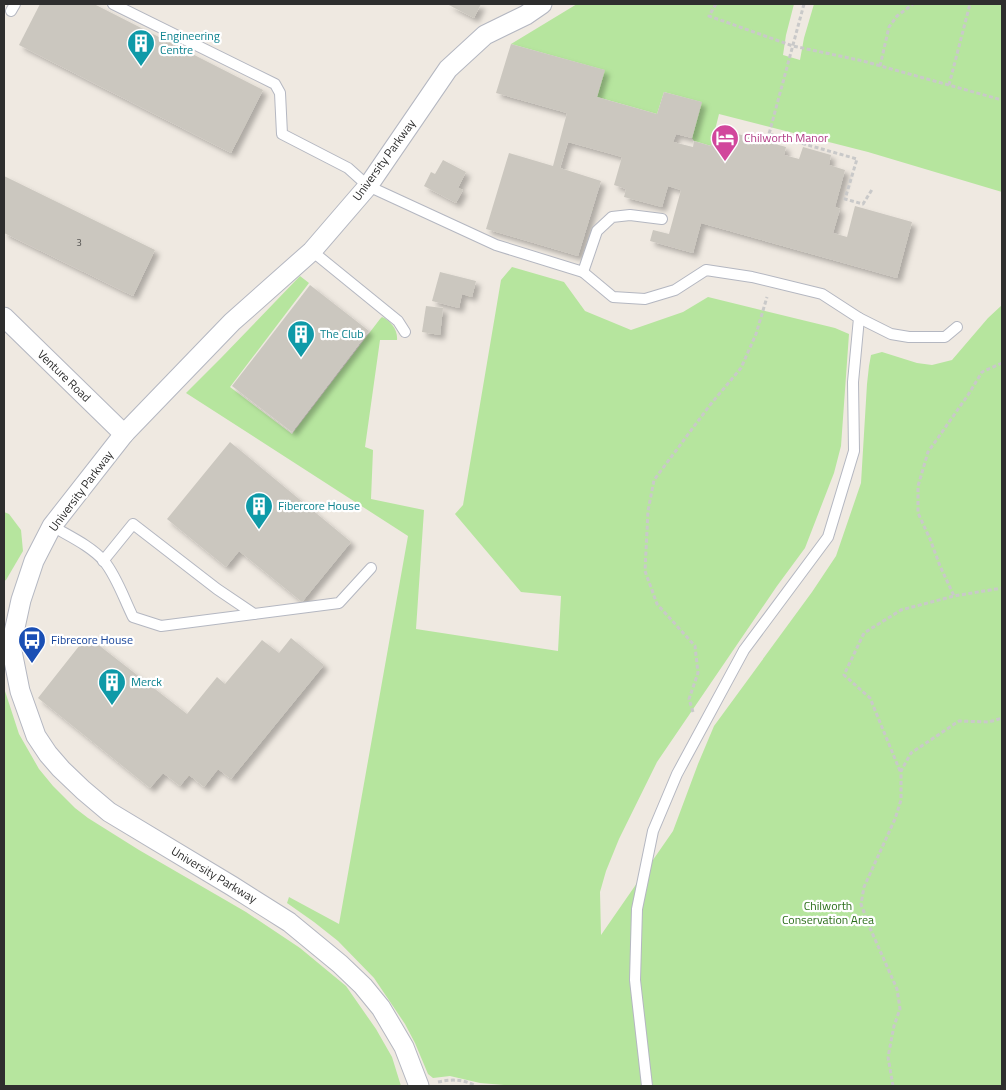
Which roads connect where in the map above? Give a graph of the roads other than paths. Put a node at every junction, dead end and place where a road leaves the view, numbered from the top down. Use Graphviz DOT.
graph roads {
  1 [pos="113,4"];
  2 [pos="542,4"];
  3 [pos="368,186"];
  4 [pos="662,219"];
  5 [pos="312,251"];
  6 [pos="582,272"];
  7 [pos="4,317"];
  8 [pos="859,318"];
  9 [pos="957,327"];
  10 [pos="404,332"];
  11 [pos="124,434"];
  12 [pos="52,526"];
  13 [pos="103,561"];
  14 [pos="371,568"];
  15 [pos="254,614"];
  16 [pos="426,1085"];
  17 [pos="647,1086"];
  1 -- 3 [label="lane"];
  2 -- 3 [label="street, University Parkway"];
  3 -- 5 [label="street, University Parkway"];
  3 -- 6 [label="lane"];
  4 -- 6 [label="lane"];
  5 -- 10 [label="lane"];
  5 -- 11 [label="street, University Parkway"];
  6 -- 8 [label="lane"];
  7 -- 11 [label="street, Venture Road"];
  8 -- 9 [label="lane"];
  8 -- 17 [label="lane"];
  11 -- 12 [label="street, University Parkway"];
  12 -- 13 [label="lane"];
  12 -- 16 [label="street, University Parkway"];
  13 -- 15 [label="lane"];
  13 -- 15 [label="lane"];
  14 -- 15 [label="lane"];
}
